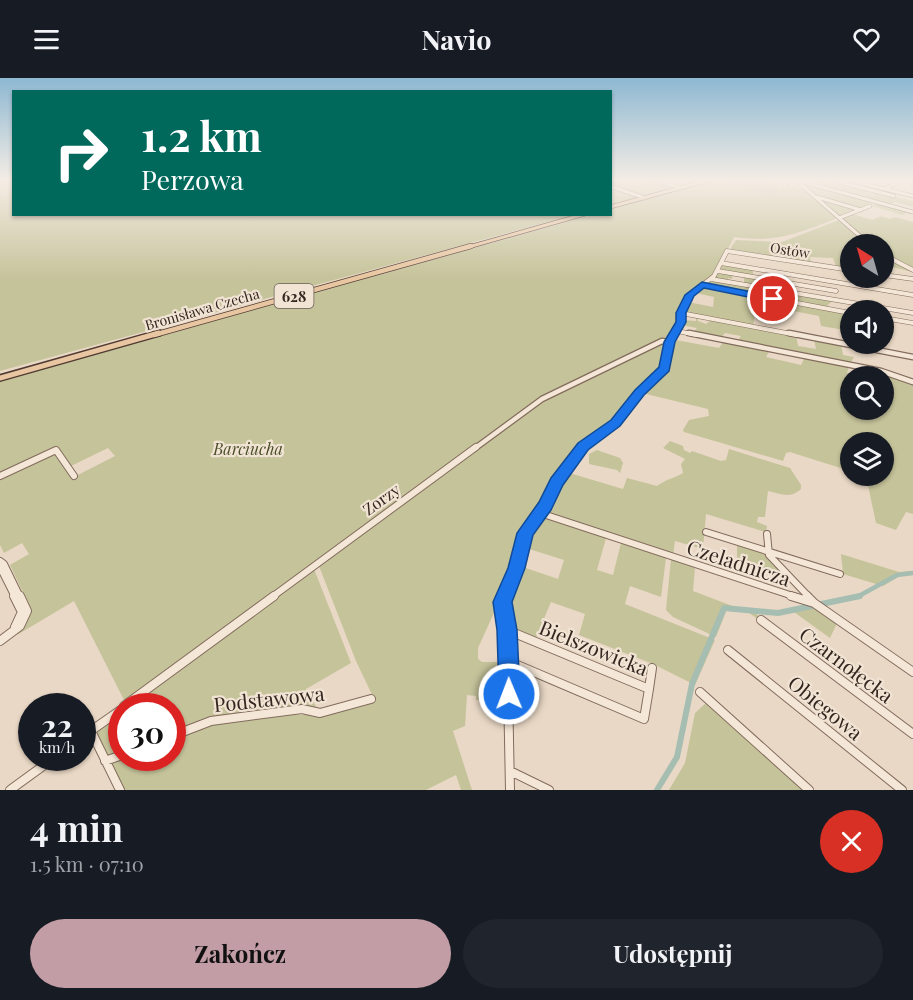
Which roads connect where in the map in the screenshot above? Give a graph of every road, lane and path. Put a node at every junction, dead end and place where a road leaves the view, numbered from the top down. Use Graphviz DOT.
graph roads {
  1 [pos="834,213"];
  2 [pos="852,213"];
  3 [pos="572,216"];
  4 [pos="578,216"];
  5 [pos="839,218"];
  6 [pos="857,234"];
  7 [pos="894,260"];
  8 [pos="721,263"];
  9 [pos="840,268"];
  10 [pos="913,270"];
  11 [pos="717,272"];
  12 [pos="894,276"];
  13 [pos="711,279"];
  14 [pos="913,279"];
  15 [pos="702,285"];
  16 [pos="836,291"];
  17 [pos="913,295"];
  18 [pos="840,311"];
  19 [pos="681,313"];
  20 [pos="913,313"];
  21 [pos="894,320"];
  22 [pos="913,323"];
  23 [pos="677,331"];
  24 [pos="669,342"];
  25 [pos="913,357"];
  26 [pos="0,376"];
  27 [pos="913,382"];
  28 [pos="0,476"];
  29 [pos="74,476"];
  30 [pos="540,513"];
  31 [pos="706,532"];
  32 [pos="767,534"];
  33 [pos="768,551"];
  34 [pos="0,561"];
  35 [pos="0,567"];
  36 [pos="840,574"];
  37 [pos="817,604"];
  38 [pos="22,606"];
  39 [pos="760,620"];
  40 [pos="507,630"];
  41 [pos="0,640"];
  42 [pos="728,650"];
  43 [pos="508,661"];
  44 [pos="652,668"];
  45 [pos="913,672"];
  46 [pos="649,689"];
  47 [pos="700,692"];
  48 [pos="142,693"];
  49 [pos="371,699"];
  50 [pos="186,731"];
  51 [pos="913,734"];
  52 [pos="96,742"];
  53 [pos="108,760"];
  54 [pos="105,761"];
  55 [pos="36,771"];
  56 [pos="510,771"];
  57 [pos="10,790"];
  58 [pos="120,790"];
  59 [pos="510,790"];
  60 [pos="549,790"];
  61 [pos="809,790"];
  62 [pos="902,790"];
  1 -- 5 [label="street"];
  2 -- 5 [label="street"];
  3 -- 26 [label="main road, Bronisława Czecha / 628"];
  4 -- 26 [label="main road, Bronisława Czecha / 628"];
  5 -- 6 [label="street"];
  7 -- 10 [label="street"];
  8 -- 9 [label="street, Ostów"];
  8 -- 11 [label="street"];
  8 -- 17 [label="street"];
  11 -- 13 [label="street"];
  11 -- 16 [label="street"];
  12 -- 14 [label="street"];
  13 -- 15 [label="street"];
  13 -- 20 [label="street"];
  15 -- 18 [label="street"];
  15 -- 19 [label="street"];
  19 -- 23 [label="street"];
  19 -- 25 [label="street"];
  21 -- 22 [label="street"];
  23 -- 24 [label="street"];
  23 -- 27 [label="street"];
  24 -- 30 [label="street"];
  24 -- 48 [label="street, Zorzy"];
  28 -- 29 [label="street"];
  30 -- 37 [label="street, Czeladnicza"];
  30 -- 40 [label="street"];
  31 -- 33 [label="street"];
  32 -- 33 [label="street"];
  33 -- 36 [label="street"];
  33 -- 37 [label="street"];
  34 -- 38 [label="street"];
  35 -- 38 [label="street"];
  37 -- 45 [label="street, Czeladnicza"];
  38 -- 41 [label="street"];
  39 -- 51 [label="street, Czarnołęcka"];
  40 -- 43 [label="street"];
  40 -- 46 [label="street, Bielszowicka"];
  42 -- 62 [label="street, Obiegowa"];
  43 -- 46 [label="street"];
  43 -- 56 [label="street"];
  44 -- 46 [label="street, Bielszowicka"];
  47 -- 61 [label="street"];
  49 -- 50 [label="street, Podstawowa"];
  52 -- 54 [label="street"];
  53 -- 54 [label="street"];
  54 -- 58 [label="street"];
  55 -- 57 [label="street"];
  56 -- 59 [label="street"];
  56 -- 60 [label="street"];
}
